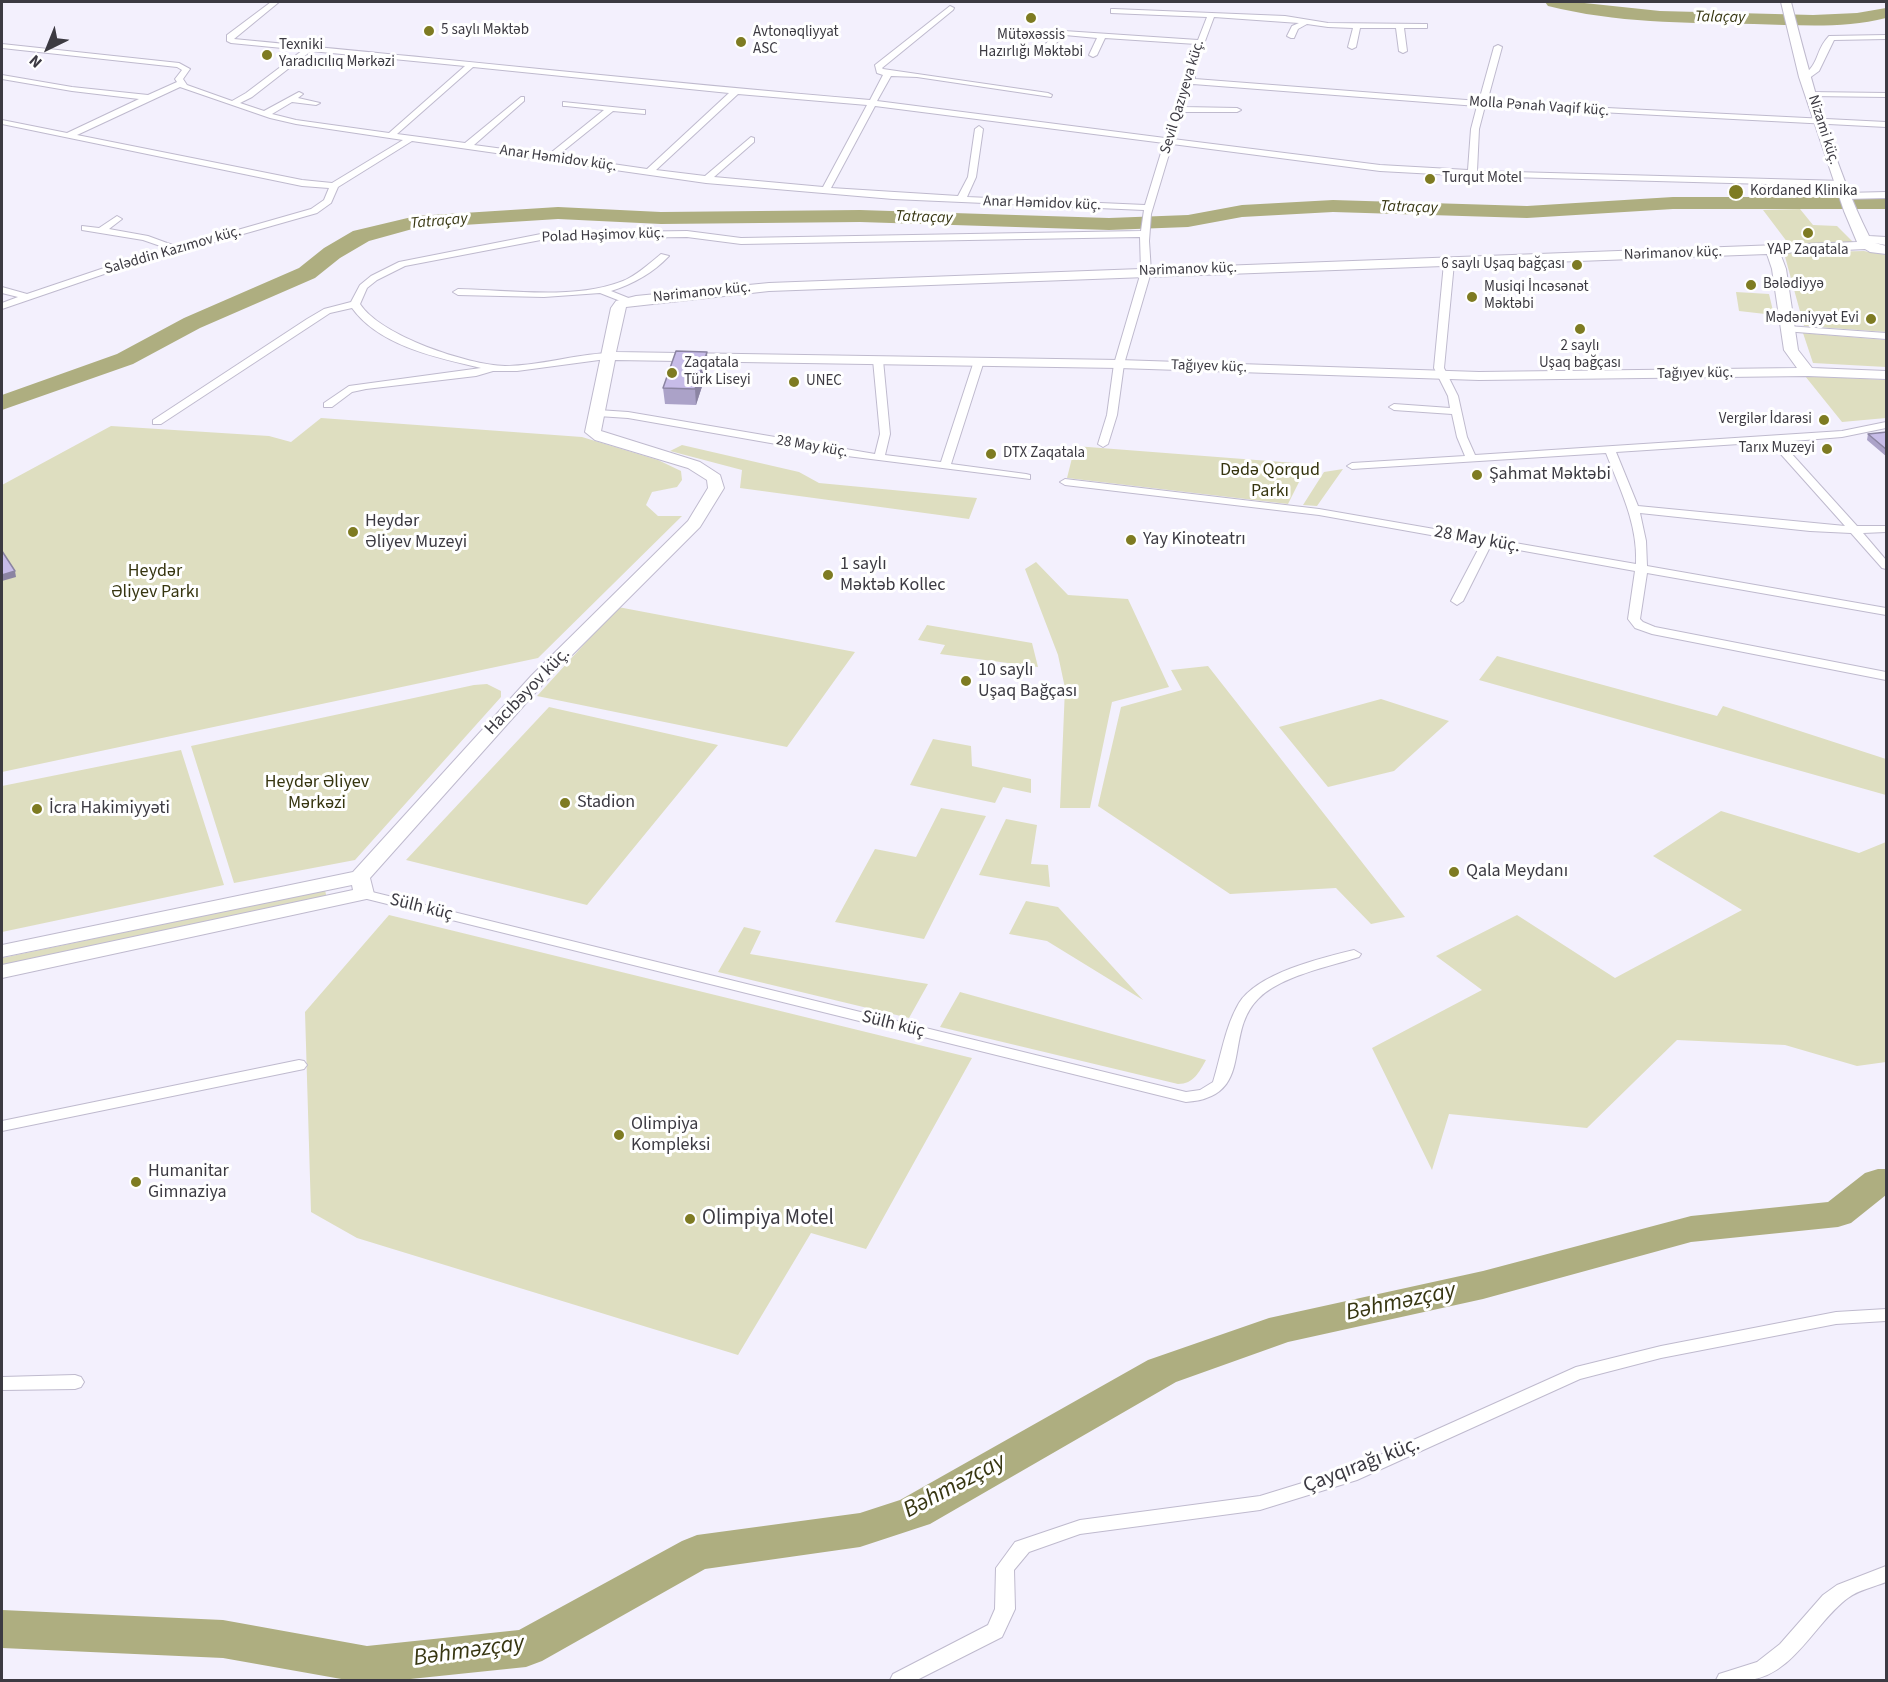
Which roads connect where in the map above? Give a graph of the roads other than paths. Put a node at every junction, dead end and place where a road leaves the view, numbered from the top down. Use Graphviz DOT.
graph roads {
  1 [pos="275,2"];
  2 [pos="1786,2"];
  3 [pos="950,8"];
  4 [pos="1114,11"];
  5 [pos="1211,15"];
  6 [pos="1305,22"];
  7 [pos="1357,25"];
  8 [pos="1400,26"];
  9 [pos="1424,26"];
  10 [pos="1102,35"];
  11 [pos="1291,36"];
  12 [pos="1887,37"];
  13 [pos="1199,42"];
  14 [pos="2,46"];
  15 [pos="1352,47"];
  16 [pos="1498,47"];
  17 [pos="309,49"];
  18 [pos="999,50"];
  19 [pos="1403,51"];
  20 [pos="1093,55"];
  21 [pos="472,64"];
  22 [pos="888,74"];
  23 [pos="2,77"];
  24 [pos="1805,77"];
  25 [pos="1191,81"];
  26 [pos="180,84"];
  27 [pos="735,93"];
  28 [pos="299,94"];
  29 [pos="1811,94"];
  30 [pos="1048,95"];
  31 [pos="1887,95"];
  32 [pos="148,97"];
  33 [pos="290,99"];
  34 [pos="521,99"];
  35 [pos="234,103"];
  36 [pos="316,103"];
  37 [pos="871,103"];
  38 [pos="566,104"];
  39 [pos="1482,104"];
  40 [pos="612,108"];
  41 [pos="1178,109"];
  42 [pos="1237,110"];
  43 [pos="642,112"];
  44 [pos="266,114"];
  45 [pos="2,122"];
  46 [pos="1820,123"];
  47 [pos="1887,125"];
  48 [pos="979,129"];
  49 [pos="391,135"];
  50 [pos="67,136"];
  51 [pos="411,138"];
  52 [pos="751,140"];
  53 [pos="1170,140"];
  54 [pos="467,146"];
  55 [pos="550,158"];
  56 [pos="649,172"];
  57 [pos="1472,173"];
  58 [pos="706,180"];
  59 [pos="1841,183"];
  60 [pos="334,186"];
  61 [pos="826,190"];
  62 [pos="1887,195"];
  63 [pos="1845,196"];
  64 [pos="961,200"];
  65 [pos="1148,211"];
  66 [pos="1852,217"];
  67 [pos="117,219"];
  68 [pos="85,228"];
  69 [pos="102,230"];
  70 [pos="1145,232"];
  71 [pos="1882,246"];
  72 [pos="176,249"];
  73 [pos="1772,250"];
  74 [pos="664,256"];
  75 [pos="1449,262"];
  76 [pos="1146,272"];
  77 [pos="2,290"];
  78 [pos="601,290"];
  79 [pos="458,292"];
  80 [pos="27,297"];
  81 [pos="628,301"];
  82 [pos="355,304"];
  83 [pos="2,306"];
  84 [pos="1787,329"];
  85 [pos="1887,336"];
  86 [pos="610,356"];
  87 [pos="878,360"];
  88 [pos="979,361"];
  89 [pos="1119,364"];
  90 [pos="492,368"];
  91 [pos="1808,372"];
  92 [pos="1887,375"];
  93 [pos="1442,376"];
  94 [pos="328,405"];
  95 [pos="1394,407"];
  96 [pos="1456,411"];
  97 [pos="598,413"];
  98 [pos="157,422"];
  99 [pos="1887,425"];
  100 [pos="1773,439"];
  101 [pos="1103,444"];
  102 [pos="1609,448"];
  103 [pos="1471,457"];
  104 [pos="879,458"];
  105 [pos="1352,466"];
  106 [pos="945,467"];
  107 [pos="1026,477"];
  108 [pos="1065,482"];
  109 [pos="1632,509"];
  110 [pos="1887,529"];
  111 [pos="1854,530"];
  112 [pos="1487,542"];
  113 [pos="1887,566"];
  114 [pos="1642,568"];
  115 [pos="1457,601"];
  116 [pos="1887,611"];
  117 [pos="1887,676"];
  118 [pos="362,886"];
  119 [pos="2,951"];
  120 [pos="1354,954"];
  121 [pos="2,972"];
  122 [pos="299,1065"];
  123 [pos="2,1126"];
  124 [pos="1887,1315"];
  125 [pos="75,1382"];
  126 [pos="2,1384"];
  127 [pos="1887,1574"];
  128 [pos="900,1680"];
  129 [pos="1726,1680"];
  1 -- 17 [label="street"];
  2 -- 24 [label="street, Nizami küç."];
  3 -- 22 [label="street"];
  4 -- 5 [label="street"];
  5 -- 6 [label="street"];
  5 -- 13 [label="street, Sevil Qazıyeva küç."];
  6 -- 7 [label="street"];
  6 -- 11 [label="street"];
  7 -- 8 [label="street"];
  7 -- 15 [label="street"];
  8 -- 9 [label="street"];
  8 -- 19 [label="street"];
  10 -- 13 [label="street"];
  10 -- 18 [label="street"];
  10 -- 20 [label="street"];
  12 -- 24 [label="street, Nizami küç."];
  13 -- 25 [label="street, Sevil Qazıyeva küç."];
  14 -- 26 [label="street"];
  16 -- 39 [label="street"];
  17 -- 21 [label="street"];
  17 -- 35 [label="street"];
  21 -- 27 [label="street"];
  21 -- 49 [label="street"];
  22 -- 30 [label="street"];
  22 -- 37 [label="street"];
  23 -- 32 [label="street"];
  24 -- 29 [label="street, Nizami küç."];
  25 -- 39 [label="street, Molla Pənah Vaqif küç."];
  25 -- 41 [label="street, Sevil Qazıyeva küç."];
  26 -- 32 [label="street"];
  26 -- 35 [label="street, Anar Həmidov küç."];
  27 -- 37 [label="street"];
  27 -- 56 [label="street"];
  28 -- 33 [label="street"];
  29 -- 31 [label="street"];
  29 -- 46 [label="street, Nizami küç."];
  32 -- 50 [label="street"];
  33 -- 36 [label="street"];
  33 -- 44 [label="street"];
  34 -- 54 [label="street"];
  35 -- 44 [label="street, Anar Həmidov küç."];
  37 -- 53 [label="street"];
  37 -- 61 [label="street"];
  38 -- 40 [label="street"];
  39 -- 46 [label="street, Molla Pənah Vaqif küç."];
  39 -- 57 [label="street"];
  40 -- 43 [label="street"];
  40 -- 55 [label="street"];
  41 -- 42 [label="street"];
  41 -- 53 [label="street, Sevil Qazıyeva küç."];
  44 -- 49 [label="street, Anar Həmidov küç."];
  45 -- 50 [label="street"];
  46 -- 47 [label="street, Molla Pənah Vaqif küç."];
  46 -- 59 [label="street, Nizami küç."];
  48 -- 64 [label="street"];
  49 -- 51 [label="street, Anar Həmidov küç."];
  50 -- 60 [label="street"];
  51 -- 54 [label="street, Anar Həmidov küç."];
  51 -- 60 [label="street, Saləddin Kazımov küç."];
  52 -- 58 [label="street"];
  53 -- 57 [label="street"];
  53 -- 65 [label="street, Sevil Qazıyeva küç."];
  54 -- 55 [label="street, Anar Həmidov küç."];
  55 -- 56 [label="street, Anar Həmidov küç."];
  56 -- 58 [label="street, Anar Həmidov küç."];
  57 -- 59 [label="street"];
  58 -- 61 [label="street, Anar Həmidov küç."];
  59 -- 63 [label="street, Nizami küç."];
  60 -- 72 [label="street, Saləddin Kazımov küç."];
  61 -- 64 [label="street, Anar Həmidov küç."];
  62 -- 63 [label="street"];
  63 -- 66 [label="street, Nizami küç."];
  64 -- 65 [label="street, Anar Həmidov küç."];
  65 -- 70 [label="street, Sevil Qazıyeva küç."];
  66 -- 71 [label="street, Nizami küç."];
  66 -- 71 [label="street"];
  67 -- 69 [label="street"];
  68 -- 69 [label="street"];
  69 -- 72 [label="street"];
  70 -- 76 [label="street"];
  70 -- 82 [label="street, Polad Həşimov küç."];
  71 -- 73 [label="street, Nərimanov küç."];
  72 -- 80 [label="street, Saləddin Kazımov küç."];
  73 -- 75 [label="street, Nərimanov küç."];
  73 -- 84 [label="street"];
  74 -- 78 [label="street"];
  75 -- 76 [label="street, Nərimanov küç."];
  75 -- 93 [label="street"];
  76 -- 81 [label="street, Nərimanov küç."];
  76 -- 89 [label="street"];
  77 -- 80 [label="street"];
  78 -- 79 [label="street"];
  78 -- 81 [label="street"];
  80 -- 83 [label="street, Saləddin Kazımov küç."];
  81 -- 86 [label="street, Nərimanov küç."];
  82 -- 90 [label="street"];
  82 -- 98 [label="street"];
  84 -- 85 [label="street"];
  84 -- 91 [label="street"];
  86 -- 87 [label="street, Tağıyev küç."];
  86 -- 90 [label="street"];
  86 -- 97 [label="street, Nərimanov küç."];
  87 -- 88 [label="street, Tağıyev küç."];
  87 -- 104 [label="street"];
  88 -- 89 [label="street, Tağıyev küç."];
  88 -- 106 [label="street"];
  89 -- 93 [label="street, Tağıyev küç."];
  89 -- 101 [label="street"];
  90 -- 94 [label="street"];
  91 -- 92 [label="street, Tağıyev küç."];
  91 -- 93 [label="street, Tağıyev küç."];
  93 -- 96 [label="street"];
  95 -- 96 [label="street"];
  96 -- 103 [label="street"];
  97 -- 104 [label="street, 28 May küç."];
  97 -- 118 [label="street, Hacıbəyov küç."];
  99 -- 100 [label="street"];
  100 -- 102 [label="street"];
  100 -- 111 [label="street"];
  102 -- 103 [label="street"];
  102 -- 109 [label="street"];
  103 -- 105 [label="street"];
  104 -- 106 [label="street, 28 May küç."];
  106 -- 107 [label="street, 28 May küç."];
  108 -- 112 [label="street, 28 May küç."];
  109 -- 111 [label="street"];
  109 -- 114 [label="street"];
  110 -- 111 [label="street"];
  111 -- 113 [label="street"];
  112 -- 114 [label="street, 28 May küç."];
  112 -- 115 [label="street"];
  114 -- 116 [label="street, 28 May küç."];
  114 -- 117 [label="street"];
  118 -- 119 [label="street"];
  118 -- 120 [label="street, Sülh küç"];
  118 -- 121 [label="street"];
  122 -- 123 [label="street"];
  124 -- 128 [label="street, Çayqırağı küç."];
  125 -- 126 [label="street"];
  127 -- 129 [label="street"];
}
